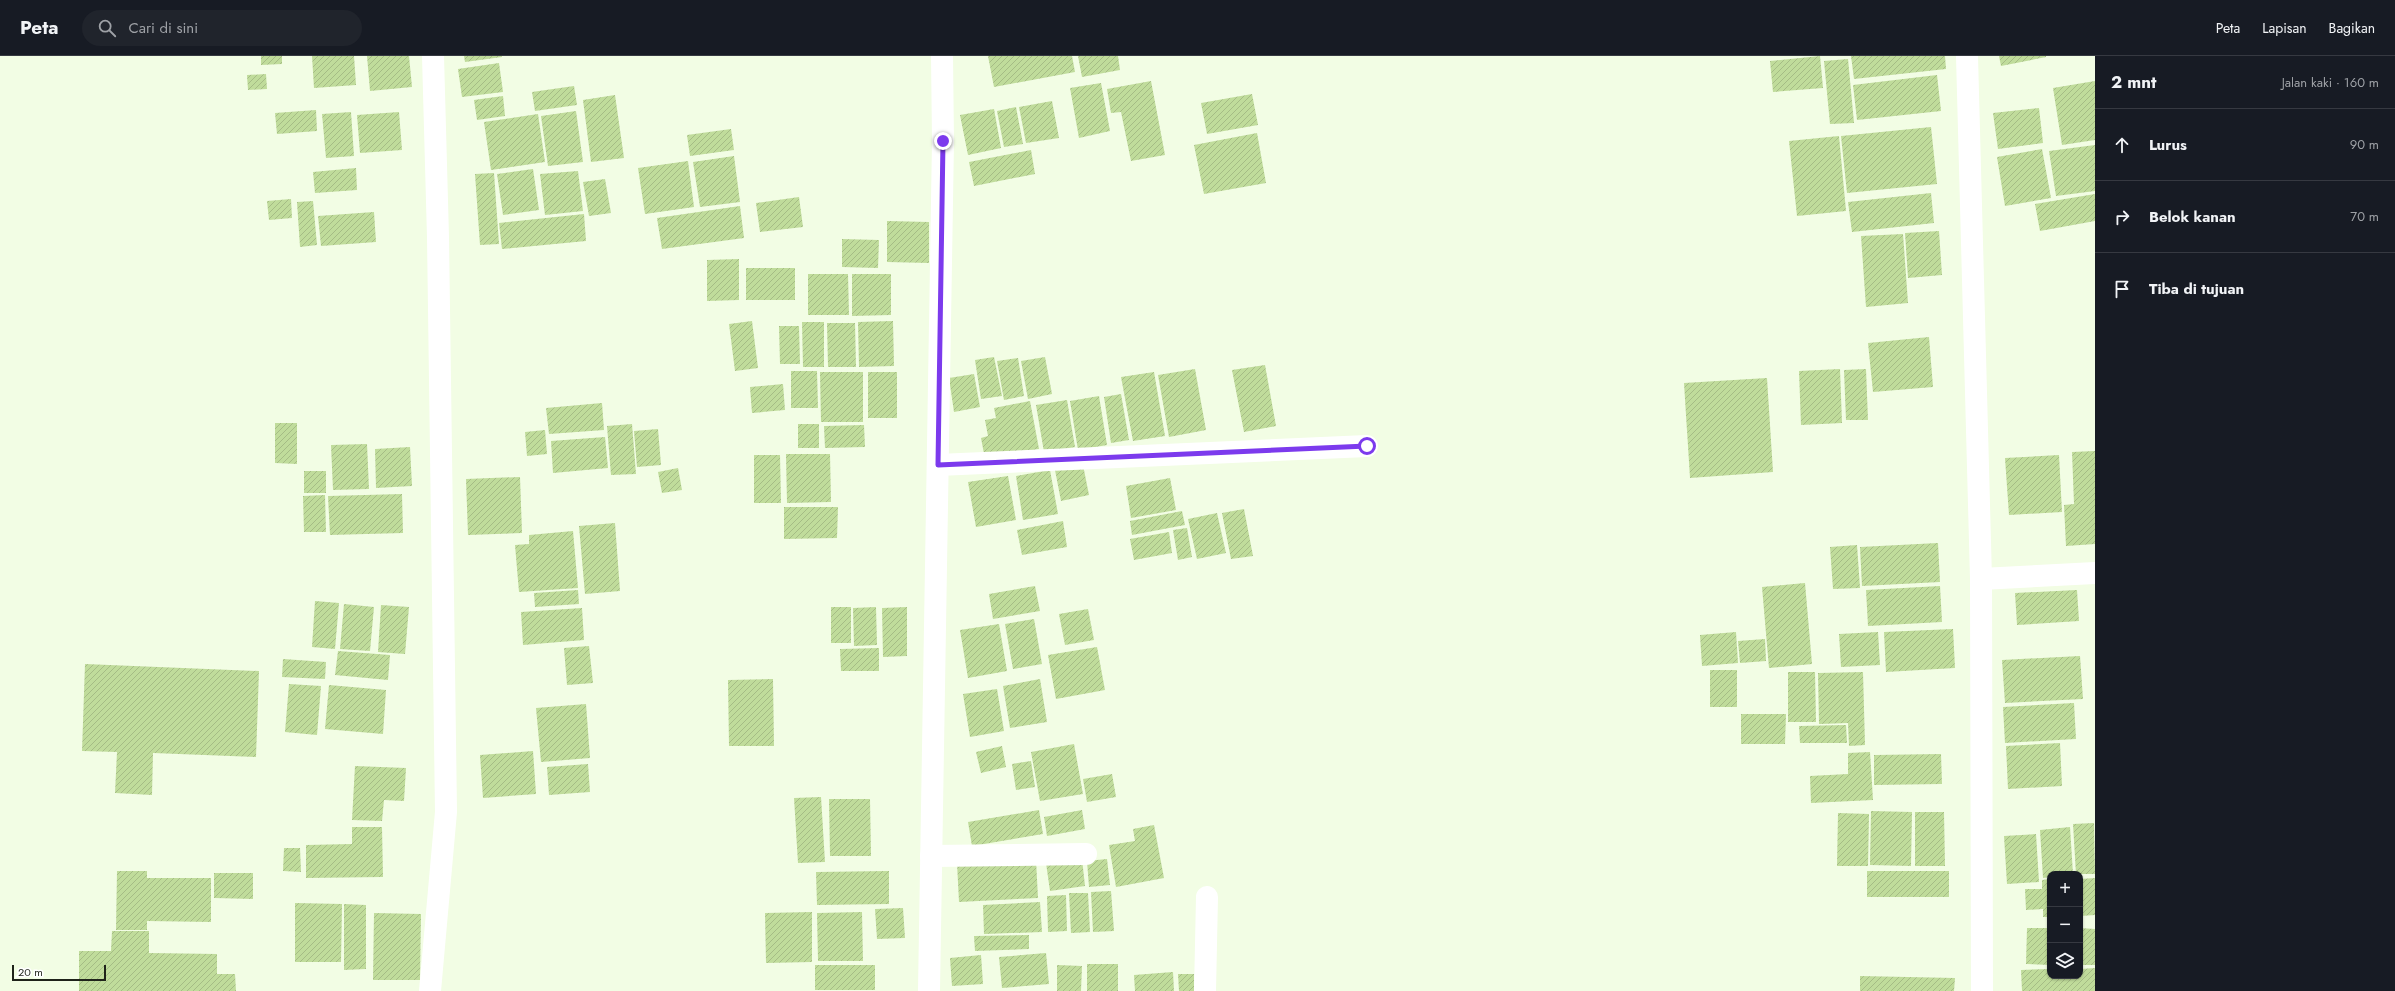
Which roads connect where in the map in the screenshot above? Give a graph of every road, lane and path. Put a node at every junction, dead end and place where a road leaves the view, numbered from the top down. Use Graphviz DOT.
graph roads {
  1 [pos="433,56"];
  2 [pos="942,56"];
  3 [pos="1967,56"];
  4 [pos="1367,446"];
  5 [pos="938,465"];
  6 [pos="2095,573"];
  7 [pos="1981,579"];
  8 [pos="1086,854"];
  9 [pos="931,856"];
  10 [pos="1207,897"];
  11 [pos="430,991"];
  12 [pos="929,991"];
  13 [pos="1205,991"];
  14 [pos="1982,991"];
  1 -- 11 [label="street"];
  2 -- 5 [label="street"];
  3 -- 7 [label="street"];
  4 -- 5 [label="street"];
  5 -- 9 [label="street"];
  6 -- 7 [label="street"];
  7 -- 14 [label="street"];
  8 -- 9 [label="street"];
  9 -- 12 [label="street"];
  10 -- 13 [label="street"];
}
